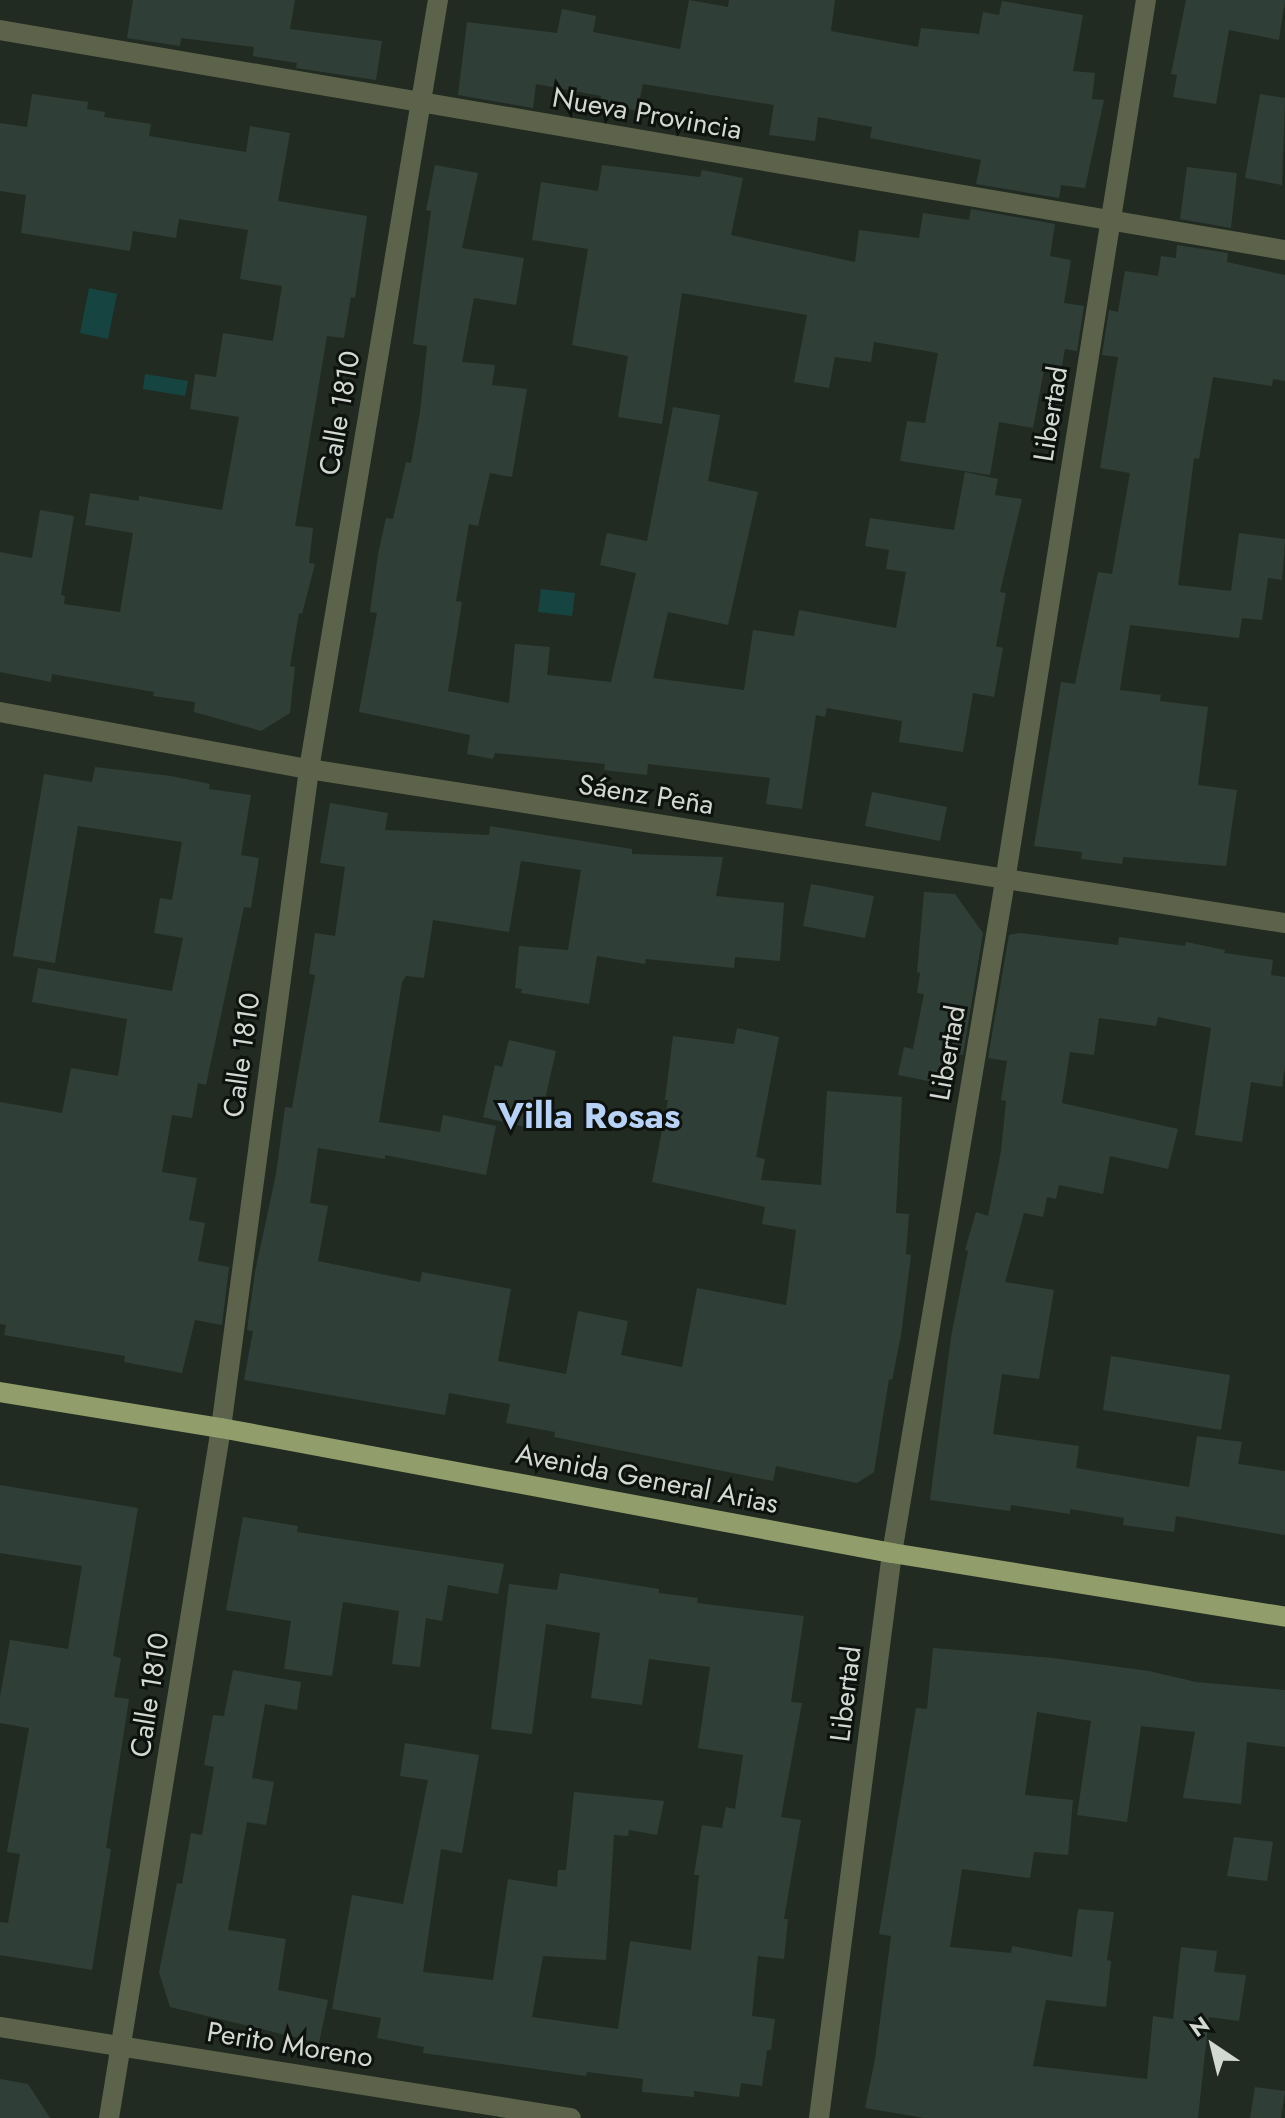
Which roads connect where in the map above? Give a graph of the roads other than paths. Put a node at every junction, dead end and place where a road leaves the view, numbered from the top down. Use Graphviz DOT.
graph roads {
  1 [pos="438,0"];
  2 [pos="1146,0"];
  3 [pos="0,30"];
  4 [pos="421,104"];
  5 [pos="1110,222"];
  6 [pos="1285,250"];
  7 [pos="0,712"];
  8 [pos="309,769"];
  9 [pos="1005,881"];
  10 [pos="1285,923"];
  11 [pos="0,1392"];
  12 [pos="221,1428"];
  13 [pos="892,1553"];
  14 [pos="1285,1617"];
  15 [pos="0,2027"];
  16 [pos="122,2046"];
  17 [pos="109,2118"];
  18 [pos="571,2118"];
  19 [pos="819,2118"];
  1 -- 4 [label="street, Calle 1810"];
  2 -- 5 [label="street, Libertad"];
  3 -- 4 [label="street, Nueva Provincia"];
  4 -- 5 [label="street, Nueva Provincia"];
  4 -- 8 [label="street, Calle 1810"];
  5 -- 6 [label="street, Nueva Provincia"];
  5 -- 9 [label="street, Libertad"];
  7 -- 8 [label="street, Sáenz Peña"];
  8 -- 9 [label="street, Sáenz Peña"];
  8 -- 12 [label="street, Calle 1810"];
  9 -- 10 [label="street, Sáenz Peña"];
  9 -- 13 [label="street, Libertad"];
  11 -- 12 [label="main road, Avenida General Arias"];
  12 -- 13 [label="main road, Avenida General Arias"];
  12 -- 16 [label="street, Calle 1810"];
  13 -- 14 [label="main road, Avenida General Arias"];
  13 -- 19 [label="street, Libertad"];
  15 -- 16 [label="street, Perito Moreno"];
  16 -- 17 [label="street, Calle 1810"];
  16 -- 18 [label="street, Perito Moreno"];
}
